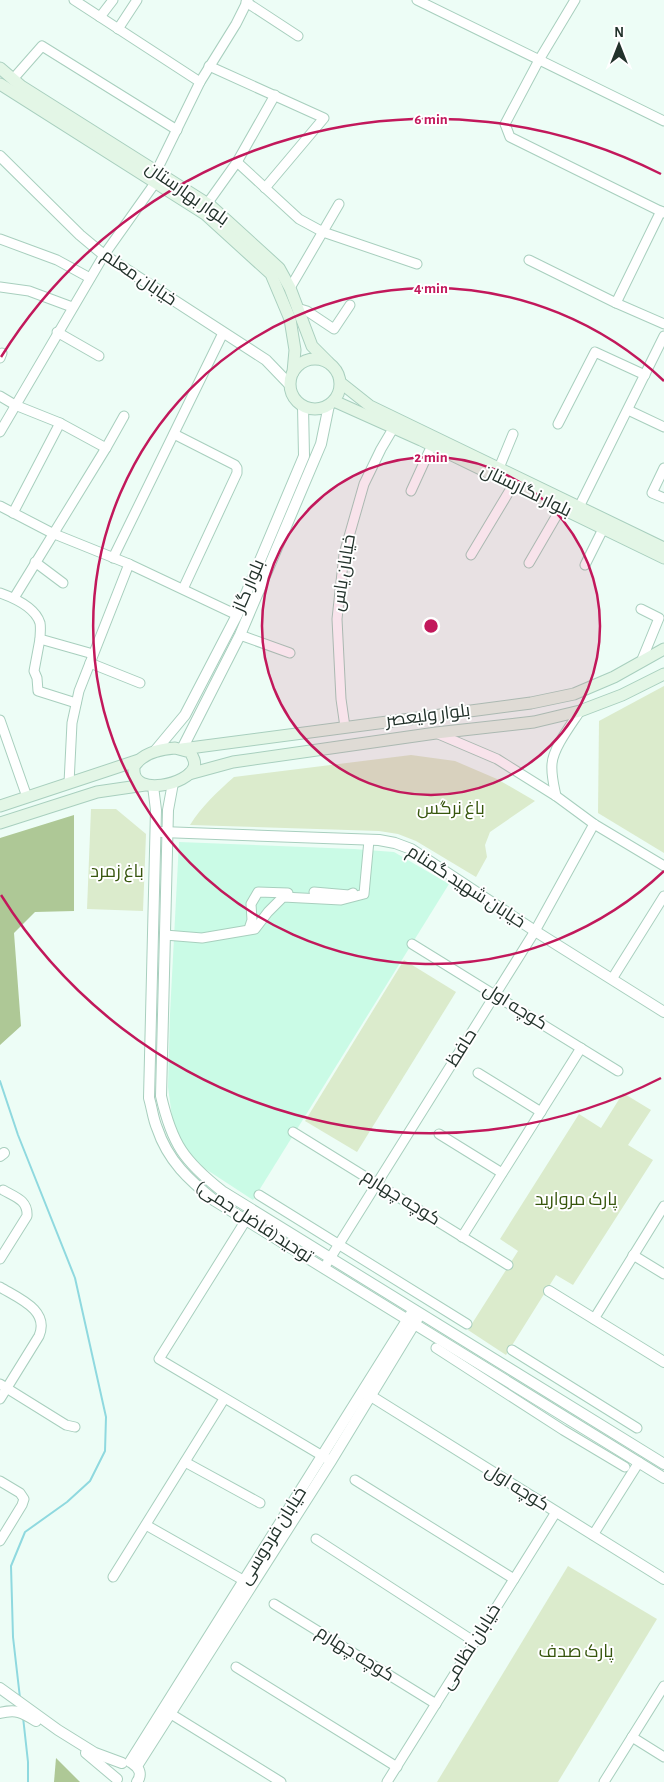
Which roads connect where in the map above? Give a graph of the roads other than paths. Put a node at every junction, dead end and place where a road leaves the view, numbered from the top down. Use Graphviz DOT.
graph roads {
  1 [pos="74,0"];
  2 [pos="113,0"];
  3 [pos="137,0"];
  4 [pos="418,0"];
  5 [pos="575,0"];
  6 [pos="247,1"];
  7 [pos="100,17"];
  8 [pos="118,29"];
  9 [pos="298,36"];
  10 [pos="538,60"];
  11 [pos="209,66"];
  12 [pos="0,68"];
  13 [pos="13,79"];
  14 [pos="200,82"];
  15 [pos="0,84"];
  16 [pos="275,95"];
  17 [pos="664,121"];
  18 [pos="177,130"];
  19 [pos="0,156"];
  20 [pos="237,162"];
  21 [pos="156,177"];
  22 [pos="265,188"];
  23 [pos="207,204"];
  24 [pos="339,204"];
  25 [pos="663,212"];
  26 [pos="323,232"];
  27 [pos="0,239"];
  28 [pos="104,255"];
  29 [pos="529,260"];
  30 [pos="417,264"];
  31 [pos="90,278"];
  32 [pos="0,287"];
  33 [pos="290,288"];
  34 [pos="616,303"];
  35 [pos="350,305"];
  36 [pos="72,307"];
  37 [pos="297,308"];
  38 [pos="664,324"];
  39 [pos="57,332"];
  40 [pos="223,333"];
  41 [pos="664,336"];
  42 [pos="312,346"];
  43 [pos="295,350"];
  44 [pos="99,356"];
  45 [pos="328,362"];
  46 [pos="293,372"];
  47 [pos="645,375"];
  48 [pos="341,383"];
  49 [pos="290,385"];
  50 [pos="0,396"];
  51 [pos="331,403"];
  52 [pos="15,405"];
  53 [pos="304,406"];
  54 [pos="628,410"];
  55 [pos="124,416"];
  56 [pos="60,423"];
  57 [pos="558,424"];
  58 [pos="394,427"];
  59 [pos="664,427"];
  60 [pos="0,432"];
  61 [pos="174,434"];
  62 [pos="513,434"];
  63 [pos="304,440"];
  64 [pos="321,444"];
  65 [pos="432,445"];
  66 [pos="106,448"];
  67 [pos="499,468"];
  68 [pos="664,468"];
  69 [pos="513,485"];
  70 [pos="411,491"];
  71 [pos="664,498"];
  72 [pos="0,506"];
  73 [pos="579,507"];
  74 [pos="561,508"];
  75 [pos="13,513"];
  76 [pos="603,529"];
  77 [pos="52,534"];
  78 [pos="664,548"];
  79 [pos="471,555"];
  80 [pos="113,558"];
  81 [pos="664,558"];
  82 [pos="35,562"];
  83 [pos="129,564"];
  84 [pos="529,564"];
  85 [pos="585,565"];
  86 [pos="63,583"];
  87 [pos="183,589"];
  88 [pos="0,593"];
  89 [pos="14,598"];
  90 [pos="641,609"];
  91 [pos="237,615"];
  92 [pos="240,635"];
  93 [pos="40,639"];
  94 [pos="664,649"];
  95 [pos="290,653"];
  96 [pos="92,658"];
  97 [pos="641,662"];
  98 [pos="664,674"];
  99 [pos="140,683"];
  100 [pos="76,703"];
  101 [pos="580,712"];
  102 [pos="0,720"];
  103 [pos="179,724"];
  104 [pos="345,727"];
  105 [pos="192,729"];
  106 [pos="436,733"];
  107 [pos="182,749"];
  108 [pos="155,751"];
  109 [pos="139,760"];
  110 [pos="101,772"];
  111 [pos="188,774"];
  112 [pos="69,783"];
  113 [pos="173,783"];
  114 [pos="149,785"];
  115 [pos="106,789"];
  116 [pos="556,796"];
  117 [pos="26,797"];
  118 [pos="0,806"];
  119 [pos="0,823"];
  120 [pos="594,824"];
  121 [pos="155,832"];
  122 [pos="167,833"];
  123 [pos="366,840"];
  124 [pos="664,866"];
  125 [pos="664,896"];
  126 [pos="252,929"];
  127 [pos="535,932"];
  128 [pos="165,935"];
  129 [pos="412,944"];
  130 [pos="151,973"];
  131 [pos="163,974"];
  132 [pos="612,979"];
  133 [pos="495,995"];
  134 [pos="664,1012"];
  135 [pos="580,1048"];
  136 [pos="618,1071"];
  137 [pos="478,1073"];
  138 [pos="541,1112"];
  139 [pos="293,1132"];
  140 [pos="439,1134"];
  141 [pos="502,1173"];
  142 [pos="377,1184"];
  143 [pos="3,1190"];
  144 [pos="259,1195"];
  145 [pos="664,1206"];
  146 [pos="246,1220"];
  147 [pos="462,1237"];
  148 [pos="340,1244"];
  149 [pos="633,1255"];
  150 [pos="331,1258"];
  151 [pos="0,1259"];
  152 [pos="508,1265"];
  153 [pos="324,1268"];
  154 [pos="664,1274"];
  155 [pos="0,1287"];
  156 [pos="549,1291"];
  157 [pos="418,1311"];
  158 [pos="594,1319"];
  159 [pos="412,1321"];
  160 [pos="468,1324"];
  161 [pos="436,1348"];
  162 [pos="512,1350"];
  163 [pos="664,1362"];
  164 [pos="3,1386"];
  165 [pos="366,1394"];
  166 [pos="585,1395"];
  167 [pos="0,1399"];
  168 [pos="224,1399"];
  169 [pos="576,1409"];
  170 [pos="571,1419"];
  171 [pos="75,1427"];
  172 [pos="637,1428"];
  173 [pos="563,1430"];
  174 [pos="327,1459"];
  175 [pos="185,1462"];
  176 [pos="639,1462"];
  177 [pos="664,1464"];
  178 [pos="624,1467"];
  179 [pos="664,1478"];
  180 [pos="355,1480"];
  181 [pos="0,1481"];
  182 [pos="260,1503"];
  183 [pos="556,1512"];
  184 [pos="146,1525"];
  185 [pos="593,1535"];
  186 [pos="316,1539"];
  187 [pos="0,1541"];
  188 [pos="113,1578"];
  189 [pos="514,1578"];
  190 [pos="664,1579"];
  191 [pos="249,1583"];
  192 [pos="274,1604"];
  193 [pos="475,1642"];
  194 [pos="236,1667"];
  195 [pos="664,1686"];
  196 [pos="0,1688"];
  197 [pos="436,1704"];
  198 [pos="23,1711"];
  199 [pos="0,1713"];
  200 [pos="171,1714"];
  201 [pos="632,1737"];
  202 [pos="664,1757"];
  203 [pos="397,1767"];
  204 [pos="133,1769"];
  205 [pos="117,1781"];
  206 [pos="148,1782"];
  207 [pos="280,1782"];
  208 [pos="387,1782"];
  209 [pos="604,1782"];
  1 -- 7 [label="street"];
  2 -- 7 [label="street"];
  3 -- 8 [label="street"];
  4 -- 10 [label="street"];
  5 -- 10 [label="street"];
  6 -- 9 [label="street"];
  6 -- 11 [label="street"];
  7 -- 8 [label="street"];
  8 -- 14 [label="street"];
  10 -- 17 [label="street"];
  10 -- 25 [label="street"];
  11 -- 14 [label="street"];
  11 -- 16 [label="street"];
  12 -- 13 [label="main road, بلوار بهارستان"];
  13 -- 18 [label="street"];
  13 -- 21 [label="main road, بلوار بهارستان"];
  14 -- 18 [label="street"];
  15 -- 21 [label="main road, بلوار بهارستان"];
  16 -- 20 [label="street"];
  16 -- 22 [label="street"];
  18 -- 21 [label="street"];
  19 -- 28 [label="street, خیابان معلم"];
  20 -- 22 [label="street"];
  20 -- 23 [label="street"];
  21 -- 23 [label="main road, بلوار بهارستان"];
  21 -- 28 [label="street"];
  21 -- 43 [label="main road, بلوار بهارستان"];
  22 -- 26 [label="street"];
  23 -- 33 [label="main road, بلوار بهارستان"];
  24 -- 26 [label="street"];
  25 -- 34 [label="street"];
  26 -- 30 [label="street"];
  26 -- 33 [label="street"];
  27 -- 31 [label="street"];
  28 -- 31 [label="street"];
  28 -- 40 [label="street, خیابان معلم"];
  29 -- 34 [label="street"];
  31 -- 36 [label="street"];
  32 -- 36 [label="street"];
  33 -- 37 [label="main road, بلوار بهارستان"];
  34 -- 38 [label="street"];
  35 -- 37 [label="street"];
  36 -- 39 [label="street"];
  37 -- 42 [label="main road, بلوار بهارستان"];
  39 -- 44 [label="street"];
  39 -- 52 [label="street"];
  40 -- 49 [label="street, خیابان معلم"];
  40 -- 61 [label="street"];
  41 -- 47 [label="street"];
  42 -- 43 [label="main road"];
  42 -- 45 [label="main road, بلوار بهارستان"];
  43 -- 46 [label="main road, بلوار بهارستان"];
  45 -- 46 [label="main road"];
  45 -- 48 [label="main road"];
  46 -- 49 [label="main road"];
  47 -- 54 [label="street"];
  47 -- 57 [label="street"];
  48 -- 51 [label="main road"];
  48 -- 67 [label="main road, بلوار نگارستان"];
  49 -- 53 [label="main road"];
  50 -- 52 [label="street"];
  51 -- 53 [label="main road"];
  51 -- 58 [label="main road, بلوار نگارستان"];
  51 -- 64 [label="street, بلوار گاز"];
  52 -- 56 [label="street"];
  52 -- 60 [label="street"];
  53 -- 63 [label="street, بلوار گاز"];
  54 -- 59 [label="street"];
  54 -- 73 [label="street"];
  55 -- 66 [label="street"];
  56 -- 66 [label="street"];
  56 -- 75 [label="street"];
  58 -- 65 [label="main road, بلوار نگارستان"];
  58 -- 104 [label="street, خیابان یاس"];
  61 -- 80 [label="street"];
  61 -- 87 [label="street"];
  62 -- 67 [label="street"];
  63 -- 64 [label="street"];
  63 -- 91 [label="street, بلوار گاز"];
  64 -- 92 [label="street, بلوار گاز"];
  65 -- 69 [label="main road, بلوار نگارستان"];
  65 -- 70 [label="street"];
  66 -- 77 [label="street"];
  67 -- 73 [label="main road, بلوار نگارستان"];
  68 -- 71 [label="street"];
  69 -- 74 [label="main road, بلوار نگارستان"];
  69 -- 79 [label="street"];
  72 -- 75 [label="street"];
  73 -- 78 [label="main road, بلوار نگارستان"];
  74 -- 76 [label="main road, بلوار نگارستان"];
  74 -- 84 [label="street"];
  75 -- 77 [label="street"];
  76 -- 81 [label="main road, بلوار نگارستان"];
  76 -- 85 [label="street"];
  77 -- 80 [label="street"];
  77 -- 82 [label="street"];
  80 -- 83 [label="street"];
  82 -- 86 [label="street"];
  82 -- 89 [label="street"];
  83 -- 87 [label="street"];
  83 -- 96 [label="street"];
  87 -- 91 [label="street"];
  88 -- 89 [label="street"];
  89 -- 93 [label="street"];
  90 -- 97 [label="street"];
  91 -- 103 [label="street, بلوار گاز"];
  92 -- 95 [label="street"];
  92 -- 105 [label="street, بلوار گاز"];
  93 -- 96 [label="street"];
  93 -- 100 [label="street"];
  94 -- 97 [label="main road, بلوار ولیعصر"];
  96 -- 99 [label="street"];
  96 -- 100 [label="street"];
  97 -- 104 [label="main road, بلوار ولیعصر"];
  98 -- 101 [label="main road, بلوار ولیعصر"];
  100 -- 112 [label="street"];
  101 -- 106 [label="main road, بلوار ولیعصر"];
  101 -- 116 [label="street"];
  102 -- 117 [label="street"];
  103 -- 105 [label="street"];
  103 -- 108 [label="street, بلوار گاز"];
  104 -- 107 [label="main road, بلوار ولیعصر"];
  105 -- 107 [label="street, بلوار گاز"];
  106 -- 111 [label="main road, بلوار ولیعصر"];
  106 -- 116 [label="street"];
  107 -- 108 [label="main road, بلوار ولیعصر"];
  107 -- 111 [label="main road"];
  108 -- 109 [label="main road"];
  109 -- 110 [label="main road"];
  109 -- 114 [label="main road"];
  110 -- 112 [label="main road"];
  110 -- 115 [label="main road"];
  111 -- 113 [label="main road, بلوار ولیعصر"];
  112 -- 117 [label="main road"];
  113 -- 114 [label="main road"];
  113 -- 122 [label="street, توحید(فاضل جمی)"];
  114 -- 115 [label="main road"];
  114 -- 121 [label="street, توحید(فاضل جمی)"];
  115 -- 119 [label="main road"];
  116 -- 120 [label="street"];
  117 -- 118 [label="main road"];
  120 -- 124 [label="street"];
  120 -- 127 [label="street, حافظ"];
  121 -- 122 [label="street, خیابان شهید گمنام"];
  121 -- 130 [label="street, توحید(فاضل جمی)"];
  122 -- 123 [label="street, خیابان شهید گمنام"];
  122 -- 128 [label="street, توحید(فاضل جمی)"];
  123 -- 126 [label="street"];
  123 -- 126 [label="street"];
  123 -- 127 [label="street, خیابان شهید گمنام"];
  125 -- 132 [label="street"];
  126 -- 128 [label="street"];
  127 -- 132 [label="street, خیابان شهید گمنام"];
  127 -- 133 [label="street, حافظ"];
  128 -- 131 [label="street, توحید(فاضل جمی)"];
  129 -- 133 [label="street, کوچه اول"];
  130 -- 131 [label="street"];
  130 -- 146 [label="street, توحید(فاضل جمی)"];
  131 -- 150 [label="street, توحید(فاضل جمی)"];
  132 -- 134 [label="street, خیابان شهید گمنام"];
  133 -- 135 [label="street, کوچه اول"];
  133 -- 142 [label="street, حافظ"];
  135 -- 136 [label="street, کوچه اول"];
  135 -- 138 [label="street"];
  137 -- 138 [label="street"];
  138 -- 141 [label="street"];
  139 -- 142 [label="street, کوچه چهارم"];
  140 -- 141 [label="street"];
  141 -- 147 [label="street"];
  142 -- 147 [label="street, کوچه چهارم"];
  142 -- 148 [label="street, حافظ"];
  143 -- 151 [label="street"];
  144 -- 148 [label="street"];
  145 -- 149 [label="street"];
  146 -- 153 [label="street, توحید(فاضل جمی)"];
  146 -- 168 [label="street"];
  147 -- 152 [label="street, کوچه چهارم"];
  148 -- 150 [label="street, حافظ"];
  148 -- 160 [label="street"];
  149 -- 154 [label="street"];
  149 -- 158 [label="street"];
  150 -- 153 [label="street, حافظ"];
  150 -- 157 [label="street, توحید(فاضل جمی)"];
  153 -- 159 [label="street, توحید(فاضل جمی)"];
  155 -- 164 [label="street"];
  156 -- 158 [label="street"];
  157 -- 159 [label="street, خیابان فردوسی"];
  157 -- 169 [label="street, توحید(فاضل جمی)"];
  158 -- 163 [label="street"];
  159 -- 165 [label="street, خیابان فردوسی"];
  159 -- 170 [label="street, توحید(فاضل جمی)"];
  161 -- 173 [label="street"];
  162 -- 166 [label="street"];
  164 -- 167 [label="street"];
  164 -- 171 [label="street"];
  165 -- 174 [label="street, خیابان فردوسی"];
  165 -- 183 [label="street, کوچه اول"];
  166 -- 169 [label="street"];
  166 -- 172 [label="street"];
  168 -- 174 [label="street"];
  168 -- 175 [label="street"];
  169 -- 177 [label="street, توحید(فاضل جمی)"];
  170 -- 173 [label="street"];
  170 -- 176 [label="street, توحید(فاضل جمی)"];
  173 -- 178 [label="street"];
  174 -- 191 [label="street, خیابان فردوسی"];
  175 -- 182 [label="street"];
  175 -- 184 [label="street"];
  176 -- 179 [label="street, توحید(فاضل جمی)"];
  176 -- 185 [label="street"];
  180 -- 189 [label="street"];
  181 -- 187 [label="street"];
  183 -- 185 [label="street, کوچه اول"];
  183 -- 189 [label="street, خیابان نظامی"];
  184 -- 188 [label="street"];
  184 -- 191 [label="street"];
  185 -- 190 [label="street, کوچه اول"];
  186 -- 193 [label="street"];
  189 -- 193 [label="street, خیابان نظامی"];
  191 -- 200 [label="street, خیابان فردوسی"];
  191 -- 204 [label="street, خیابان فردوسی"];
  192 -- 197 [label="street, کوچه چهارم"];
  193 -- 197 [label="street, خیابان نظامی"];
  194 -- 203 [label="street"];
  195 -- 201 [label="street"];
  196 -- 198 [label="street"];
  197 -- 203 [label="street, خیابان نظامی"];
  198 -- 199 [label="street"];
  198 -- 204 [label="street"];
  198 -- 205 [label="street"];
  200 -- 204 [label="street, خیابان فردوسی"];
  200 -- 207 [label="street"];
  201 -- 202 [label="street"];
  201 -- 209 [label="street"];
  203 -- 208 [label="street, خیابان نظامی"];
  204 -- 205 [label="street"];
  204 -- 206 [label="street"];
}
